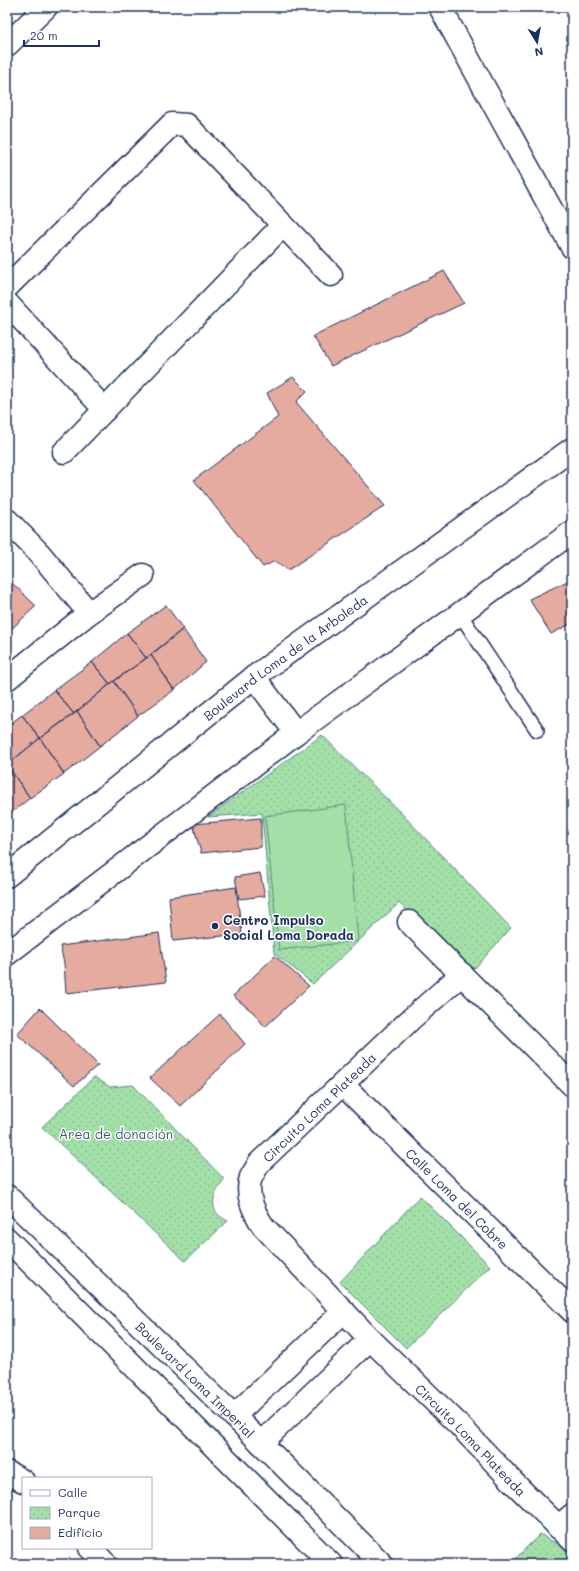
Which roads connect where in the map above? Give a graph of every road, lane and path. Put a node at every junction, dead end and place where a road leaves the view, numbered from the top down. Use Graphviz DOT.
graph roads {
  1 [pos="46,7"];
  2 [pos="440,7"];
  3 [pos="7,45"];
  4 [pos="283,225"];
  5 [pos="572,247"];
  6 [pos="331,276"];
  7 [pos="7,287"];
  8 [pos="7,303"];
  9 [pos="105,410"];
  10 [pos="572,449"];
  11 [pos="64,452"];
  12 [pos="7,520"];
  13 [pos="572,532"];
  14 [pos="143,575"];
  15 [pos="89,613"];
  16 [pos="460,614"];
  17 [pos="254,677"];
  18 [pos="7,679"];
  19 [pos="537,730"];
  20 [pos="296,733"];
  21 [pos="7,876"];
  22 [pos="409,922"];
  23 [pos="7,954"];
  24 [pos="462,974"];
  25 [pos="572,1085"];
  26 [pos="343,1086"];
  27 [pos="7,1196"];
  28 [pos="7,1239"];
  29 [pos="344,1311"];
  30 [pos="572,1311"];
  31 [pos="370,1339"];
  32 [pos="234,1416"];
  33 [pos="261,1443"];
  34 [pos="7,1472"];
  35 [pos="22,1480"];
  36 [pos="567,1528"];
  37 [pos="332,1564"];
  38 [pos="382,1564"];
  1 -- 3 [label="street"];
  2 -- 5 [label="street"];
  4 -- 6 [label="street"];
  4 -- 7 [label="street"];
  4 -- 9 [label="street"];
  8 -- 9 [label="street"];
  9 -- 11 [label="street"];
  10 -- 17 [label="street, Boulevard Loma de la Arboleda"];
  12 -- 15 [label="street"];
  13 -- 16 [label="street"];
  14 -- 15 [label="street"];
  15 -- 18 [label="street"];
  16 -- 19 [label="lane"];
  16 -- 20 [label="street"];
  17 -- 20 [label="street"];
  17 -- 21 [label="street, Boulevard Loma de la Arboleda"];
  20 -- 23 [label="street"];
  22 -- 24 [label="street"];
  24 -- 25 [label="street"];
  24 -- 26 [label="street, Circuito Loma Plateada"];
  26 -- 29 [label="street, Circuito Loma Plateada"];
  26 -- 30 [label="street, Calle Loma del Cobre"];
  27 -- 32 [label="street, Boulevard Loma Imperial"];
  28 -- 37 [label="street"];
  29 -- 31 [label="street, Circuito Loma Plateada"];
  29 -- 32 [label="street"];
  31 -- 33 [label="street"];
  31 -- 36 [label="street, Circuito Loma Plateada"];
  32 -- 33 [label="street, Boulevard Loma Imperial"];
  33 -- 38 [label="street, Boulevard Loma Imperial"];
  34 -- 35 [label="street"];
}
